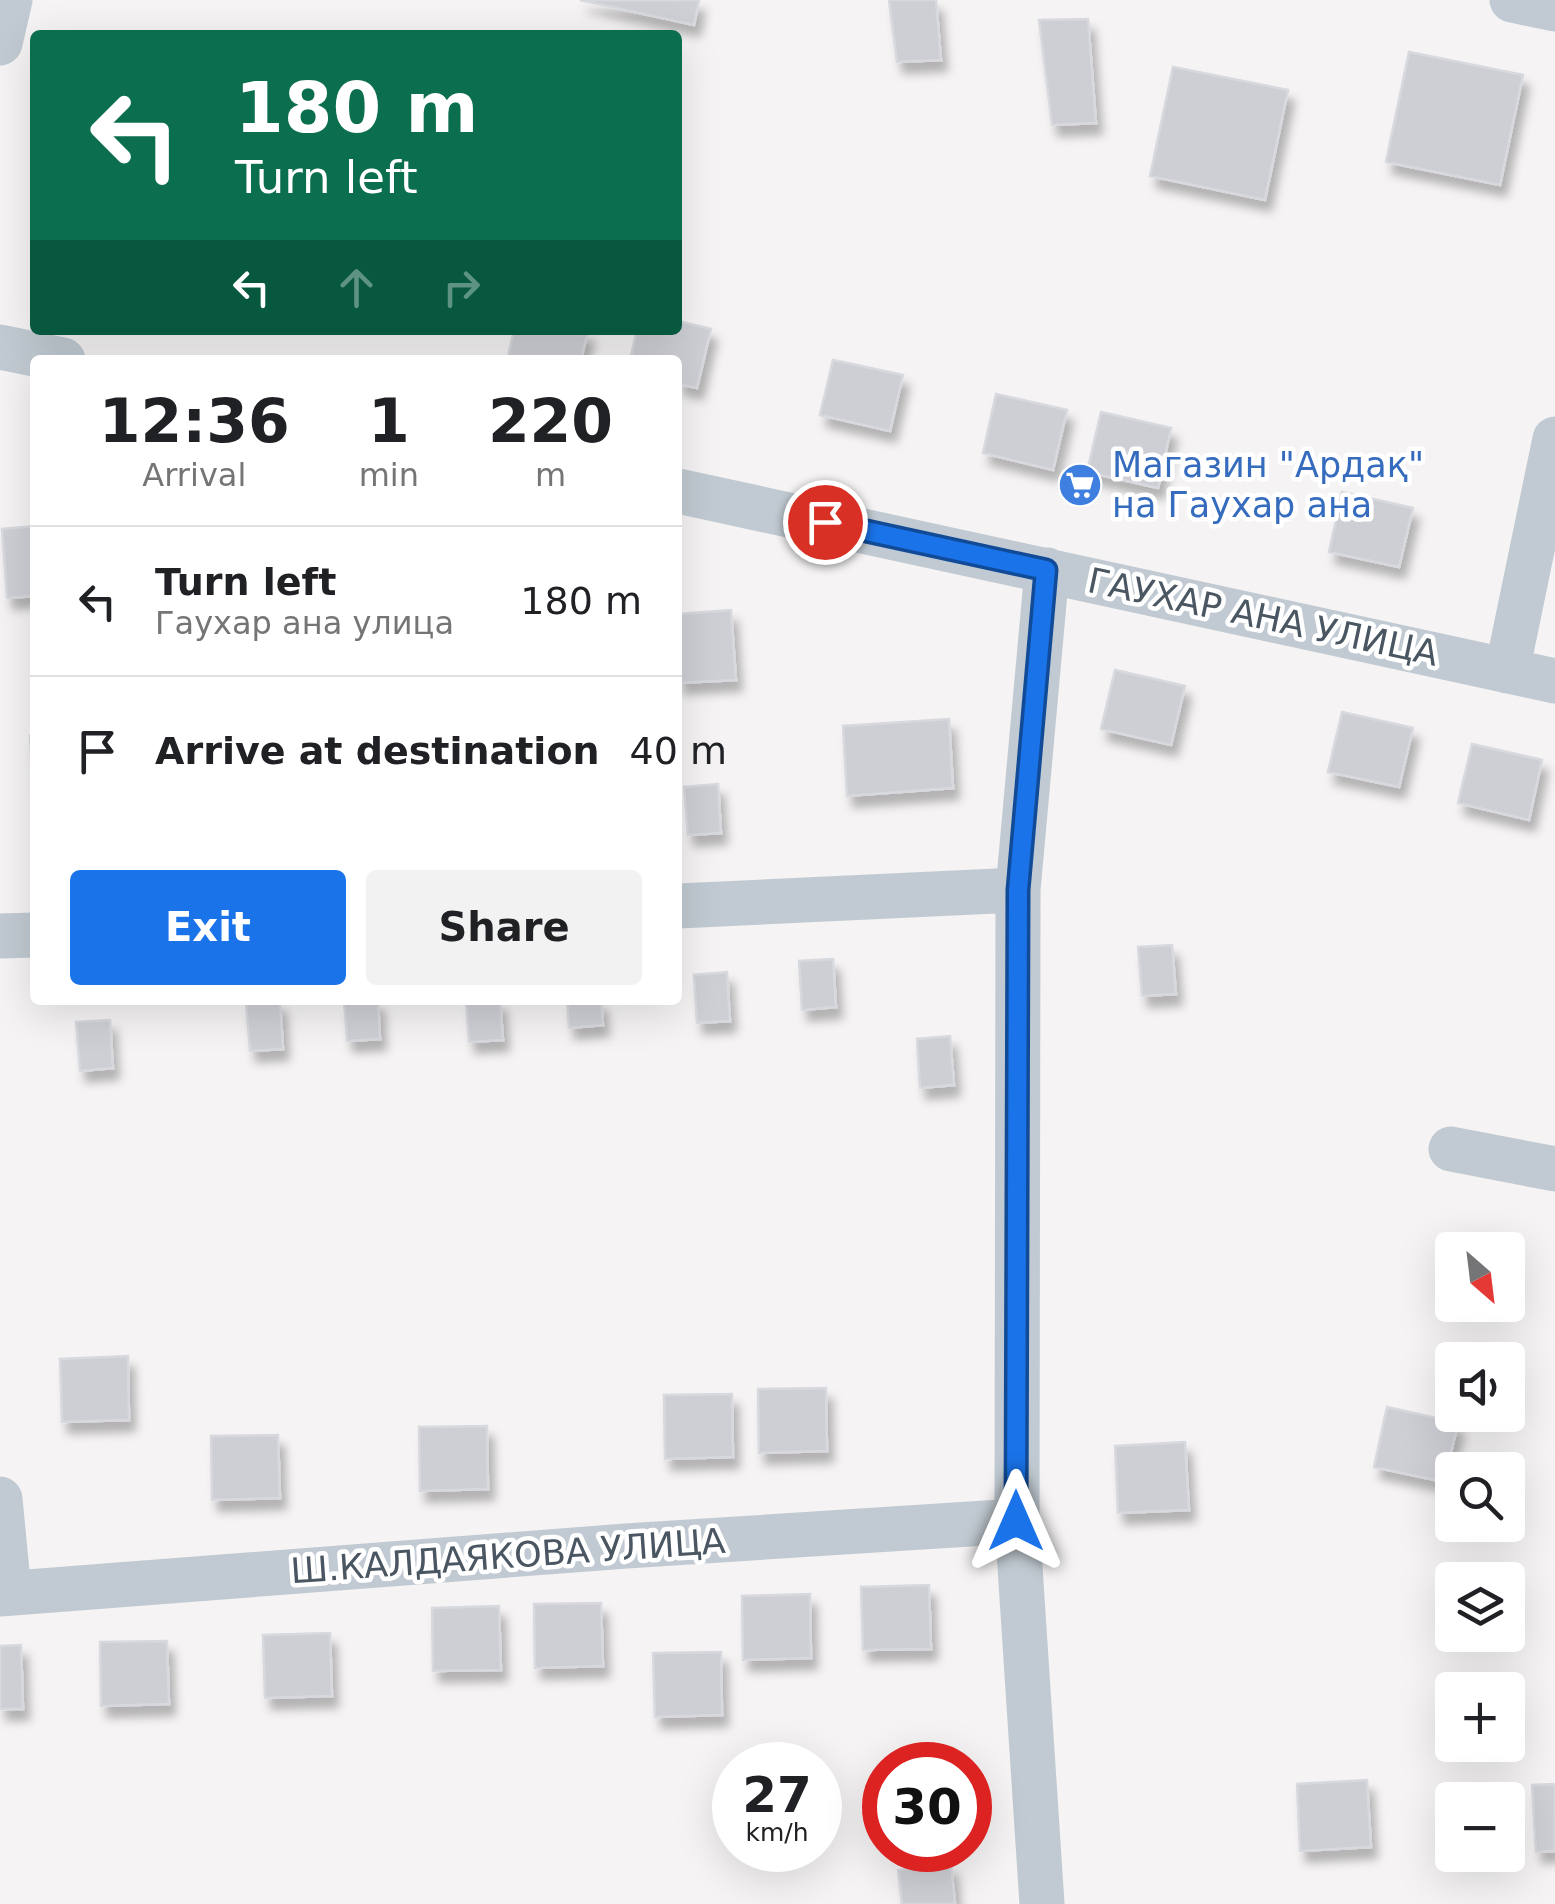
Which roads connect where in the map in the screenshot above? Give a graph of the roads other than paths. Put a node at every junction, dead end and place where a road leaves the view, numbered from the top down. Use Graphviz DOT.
graph roads {
  1 [pos="10,0"];
  2 [pos="1512,0"];
  3 [pos="1555,9"];
  4 [pos="0,44"];
  5 [pos="0,346"];
  6 [pos="40,355"];
  7 [pos="1555,440"];
  8 [pos="682,492"];
  9 [pos="1046,570"];
  10 [pos="1507,671"];
  11 [pos="1555,681"];
  12 [pos="1018,890"];
  13 [pos="682,906"];
  14 [pos="30,935"];
  15 [pos="0,936"];
  16 [pos="1451,1149"];
  17 [pos="1555,1170"];
  18 [pos="0,1499"];
  19 [pos="1016,1521"];
  20 [pos="4,1594"];
  21 [pos="1042,1904"];
  1 -- 4 [label="street"];
  2 -- 3 [label="street"];
  5 -- 6 [label="street"];
  7 -- 10 [label="street"];
  8 -- 9 [label="street, ГАУХАР АНА УЛИЦА"];
  9 -- 10 [label="street, ГАУХАР АНА УЛИЦА"];
  9 -- 12 [label="street"];
  10 -- 11 [label="street, ГАУХАР АНА УЛИЦА"];
  12 -- 13 [label="street"];
  12 -- 19 [label="street"];
  14 -- 15 [label="street"];
  16 -- 17 [label="street"];
  18 -- 20 [label="street"];
  19 -- 20 [label="street, Ш.КАЛДАЯКОВА УЛИЦА"];
  19 -- 21 [label="street"];
}
